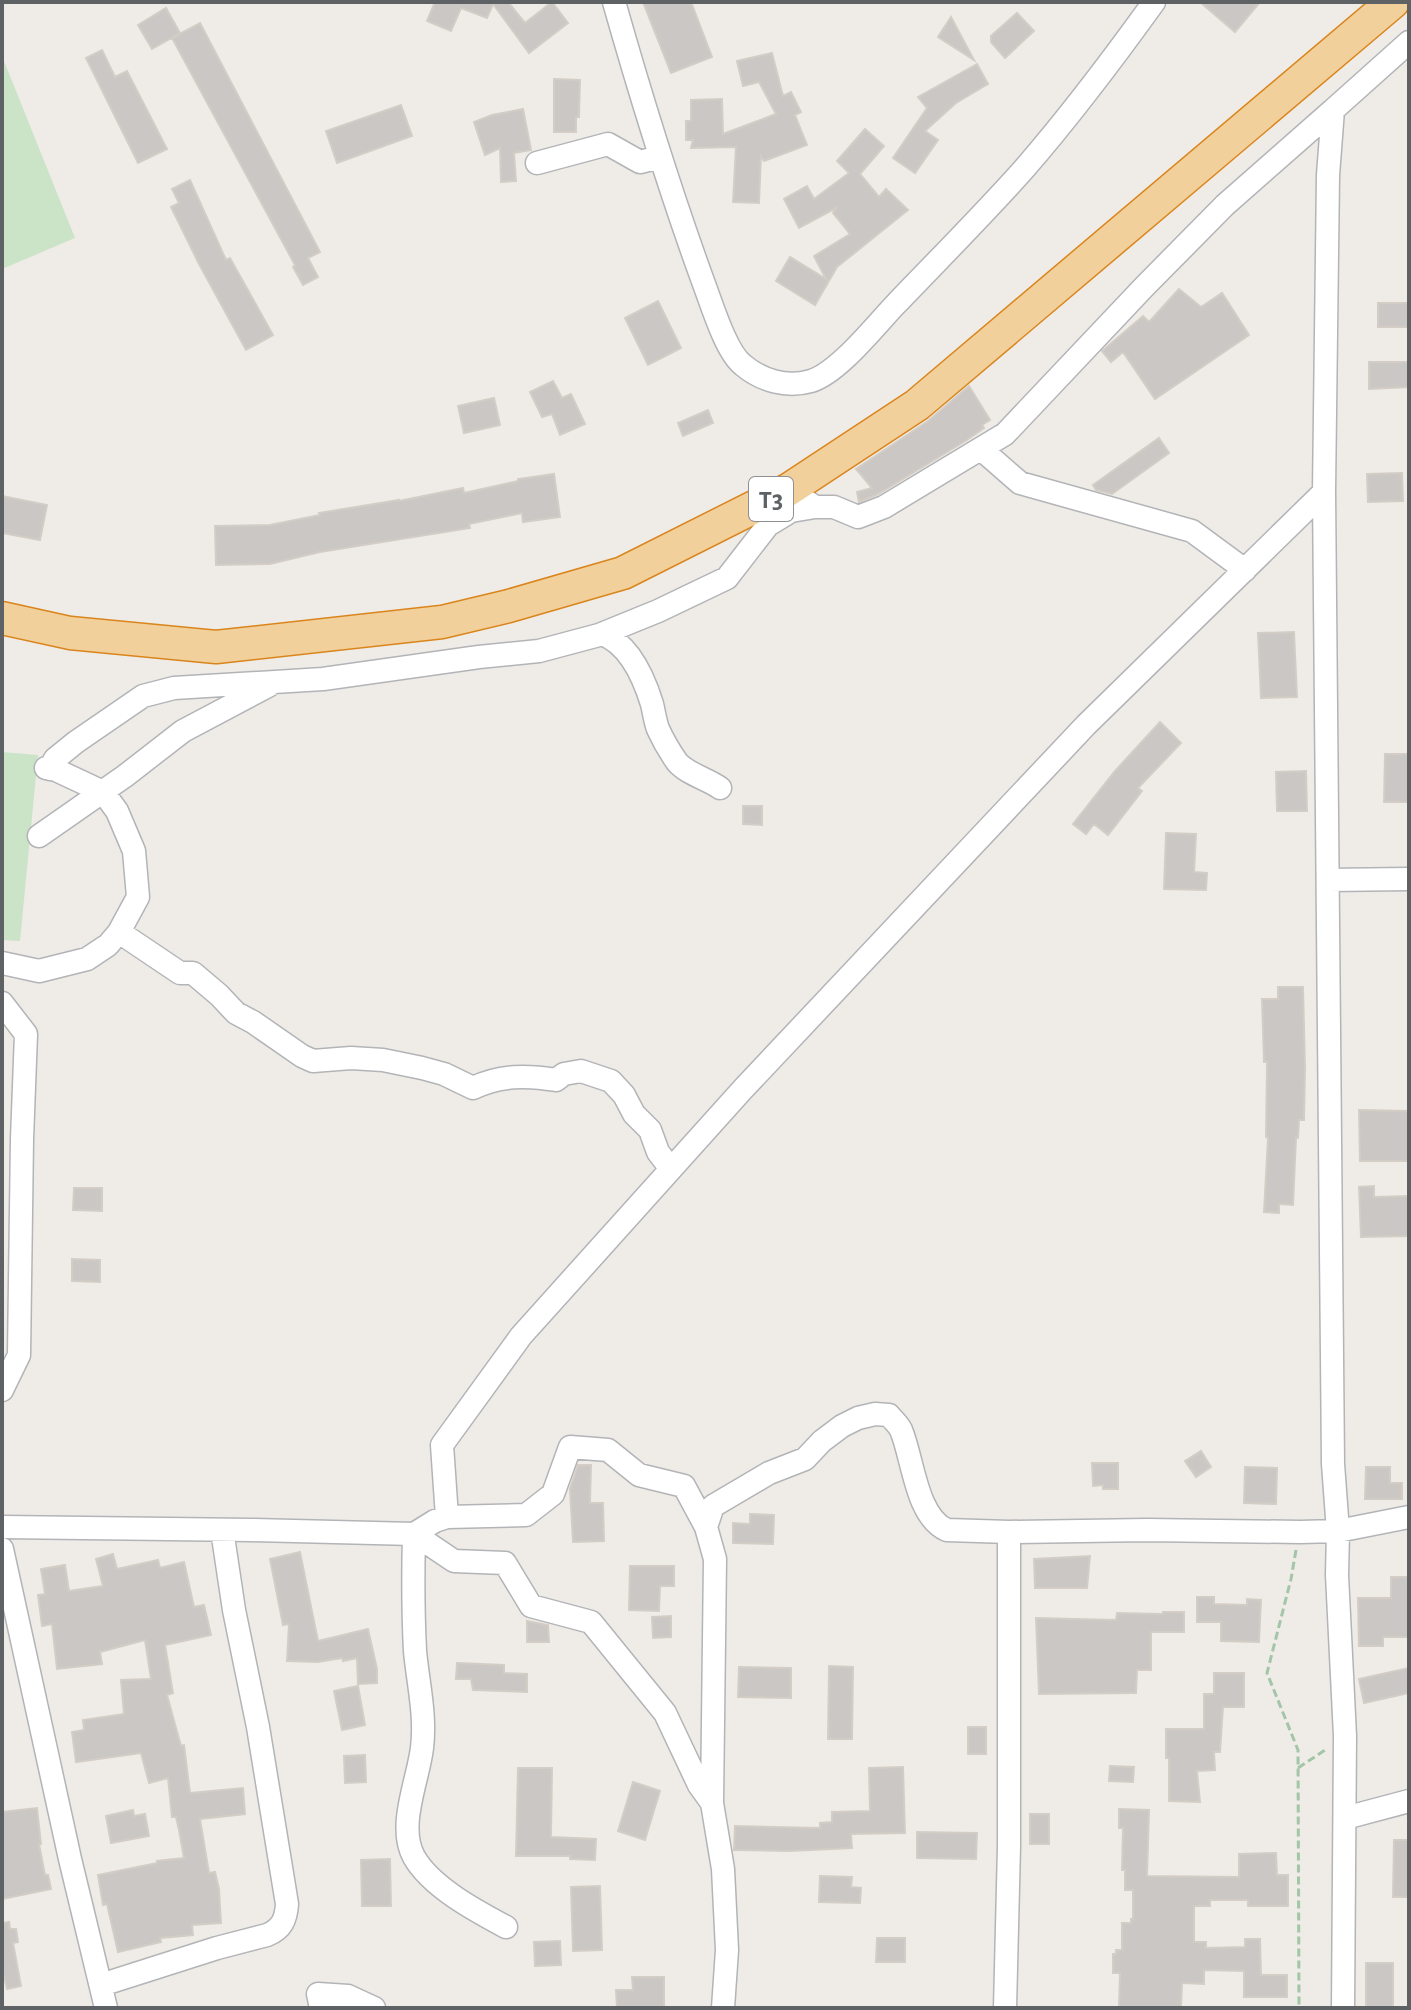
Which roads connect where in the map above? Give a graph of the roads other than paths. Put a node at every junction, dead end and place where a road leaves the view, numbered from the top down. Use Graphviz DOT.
graph roads {
  1 [pos="614,2"];
  2 [pos="1154,2"];
  3 [pos="1393,2"];
  4 [pos="1409,42"];
  5 [pos="1333,110"];
  6 [pos="660,157"];
  7 [pos="537,163"];
  8 [pos="981,449"];
  9 [pos="788,490"];
  10 [pos="1324,492"];
  11 [pos="815,507"];
  12 [pos="1245,570"];
  13 [pos="2,618"];
  14 [pos="602,634"];
  15 [pos="273,683"];
  16 [pos="720,788"];
  17 [pos="103,792"];
  18 [pos="39,836"];
  19 [pos="1409,879"];
  20 [pos="1328,880"];
  21 [pos="119,932"];
  22 [pos="2,963"];
  23 [pos="2,1003"];
  24 [pos="671,1169"];
  25 [pos="2,1390"];
  26 [pos="447,1517"];
  27 [pos="1409,1517"];
  28 [pos="2,1527"];
  29 [pos="706,1527"];
  30 [pos="222,1530"];
  31 [pos="1338,1531"];
  32 [pos="1009,1532"];
  33 [pos="414,1534"];
  34 [pos="2,1549"];
  35 [pos="1409,1801"];
  36 [pos="712,1803"];
  37 [pos="1345,1818"];
  38 [pos="506,1927"];
  39 [pos="101,1985"];
  40 [pos="106,2008"];
  41 [pos="321,2008"];
  42 [pos="374,2008"];
  43 [pos="723,2008"];
  44 [pos="1005,2008"];
  45 [pos="1343,2008"];
  1 -- 6 [label="street"];
  2 -- 6 [label="street"];
  3 -- 9 [label="highway, T3"];
  4 -- 5 [label="street"];
  5 -- 8 [label="street"];
  5 -- 10 [label="street"];
  6 -- 7 [label="street"];
  8 -- 11 [label="street"];
  8 -- 12 [label="street"];
  9 -- 11 [label="street"];
  9 -- 13 [label="highway, T3"];
  10 -- 12 [label="street"];
  10 -- 20 [label="street"];
  11 -- 14 [label="street"];
  12 -- 24 [label="street"];
  14 -- 15 [label="street"];
  14 -- 16 [label="street"];
  15 -- 17 [label="street"];
  15 -- 17 [label="street"];
  17 -- 18 [label="street"];
  17 -- 21 [label="street"];
  19 -- 20 [label="street"];
  20 -- 31 [label="street"];
  21 -- 22 [label="street"];
  21 -- 24 [label="street"];
  23 -- 25 [label="street"];
  24 -- 26 [label="street"];
  26 -- 29 [label="street"];
  26 -- 33 [label="street"];
  27 -- 31 [label="street"];
  28 -- 30 [label="street"];
  29 -- 32 [label="street"];
  29 -- 36 [label="street"];
  30 -- 33 [label="street"];
  30 -- 39 [label="street"];
  31 -- 32 [label="street"];
  31 -- 37 [label="street"];
  32 -- 44 [label="street"];
  33 -- 36 [label="street"];
  33 -- 38 [label="street"];
  34 -- 39 [label="street"];
  35 -- 37 [label="street"];
  36 -- 43 [label="street"];
  37 -- 45 [label="street"];
  39 -- 40 [label="street"];
  41 -- 42 [label="street"];
}
